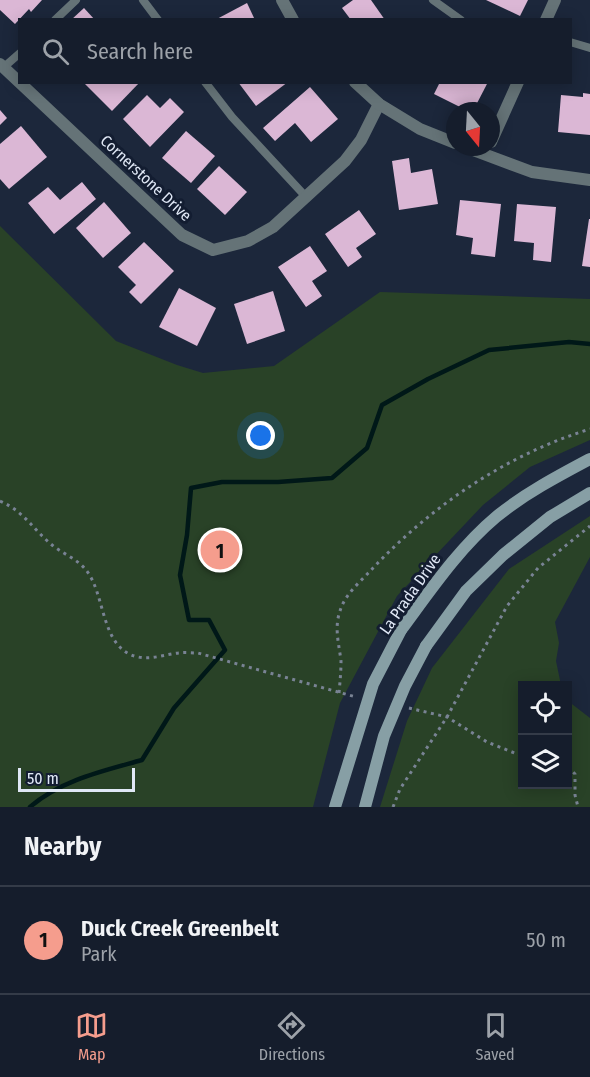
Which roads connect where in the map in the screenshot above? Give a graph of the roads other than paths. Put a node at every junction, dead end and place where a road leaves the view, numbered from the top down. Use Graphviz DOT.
graph roads {
  1 [pos="76,0"];
  2 [pos="143,0"];
  3 [pos="282,0"];
  4 [pos="433,0"];
  5 [pos="555,0"];
  6 [pos="57,18"];
  7 [pos="156,18"];
  8 [pos="292,18"];
  9 [pos="458,18"];
  10 [pos="547,18"];
  11 [pos="572,43"];
  12 [pos="590,48"];
  13 [pos="18,54"];
  14 [pos="2,66"];
  15 [pos="18,81"];
  16 [pos="21,84"];
  17 [pos="206,84"];
  18 [pos="357,84"];
  19 [pos="517,84"];
  20 [pos="379,104"];
  21 [pos="500,122"];
  22 [pos="446,139"];
  23 [pos="498,156"];
  24 [pos="590,180"];
  25 [pos="307,198"];
  26 [pos="590,459"];
  27 [pos="590,494"];
  28 [pos="335,807"];
  29 [pos="365,807"];
  1 -- 6 [label="lane"];
  2 -- 7 [label="lane"];
  3 -- 8 [label="street"];
  4 -- 9 [label="lane"];
  5 -- 10 [label="street"];
  11 -- 12 [label="lane"];
  13 -- 14 [label="lane"];
  14 -- 15 [label="street, Cornerstone Drive"];
  16 -- 25 [label="street, Cornerstone Drive"];
  17 -- 25 [label="lane"];
  18 -- 20 [label="street"];
  19 -- 21 [label="street"];
  20 -- 22 [label="street"];
  20 -- 25 [label="street, Cornerstone Drive"];
  23 -- 24 [label="street"];
  26 -- 28 [label="main road, La Prada Drive, bridge"];
  27 -- 29 [label="main road, bridge"];
}
